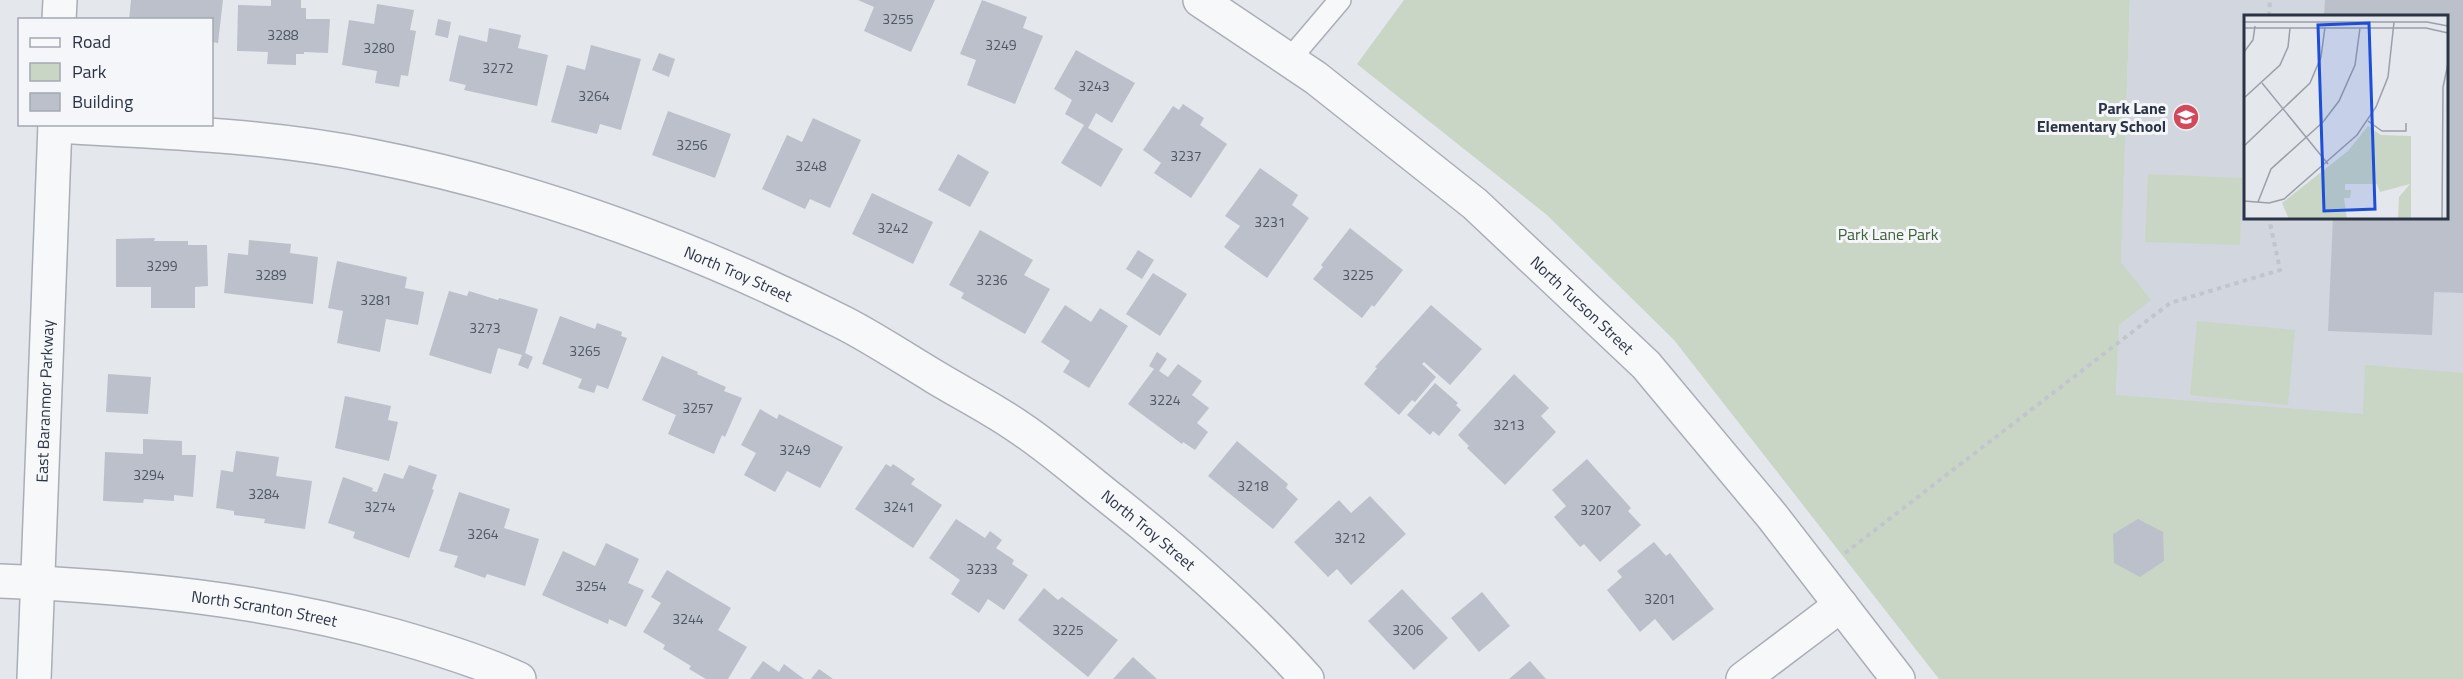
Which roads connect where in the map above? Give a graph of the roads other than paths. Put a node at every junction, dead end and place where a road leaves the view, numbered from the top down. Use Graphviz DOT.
graph roads {
  1 [pos="60,0"];
  2 [pos="1200,0"];
  3 [pos="1340,0"];
  4 [pos="59,18"];
  5 [pos="1289,60"];
  6 [pos="55,126"];
  7 [pos="69,126"];
  8 [pos="0,581"];
  9 [pos="38,583"];
  10 [pos="1840,605"];
  11 [pos="34,679"];
  12 [pos="519,679"];
  13 [pos="1307,679"];
  14 [pos="1743,679"];
  15 [pos="1898,679"];
  1 -- 4 [label="street"];
  2 -- 5 [label="street, North Tucson Street"];
  3 -- 5 [label="lane"];
  5 -- 10 [label="street, North Tucson Street"];
  6 -- 9 [label="street, East Baranmor Parkway"];
  7 -- 13 [label="street, North Troy Street"];
  8 -- 9 [label="street, North Scranton Street"];
  9 -- 11 [label="street, East Baranmor Parkway"];
  9 -- 12 [label="street, North Scranton Street"];
  10 -- 14 [label="street"];
  10 -- 15 [label="street, North Tucson Street"];
}
